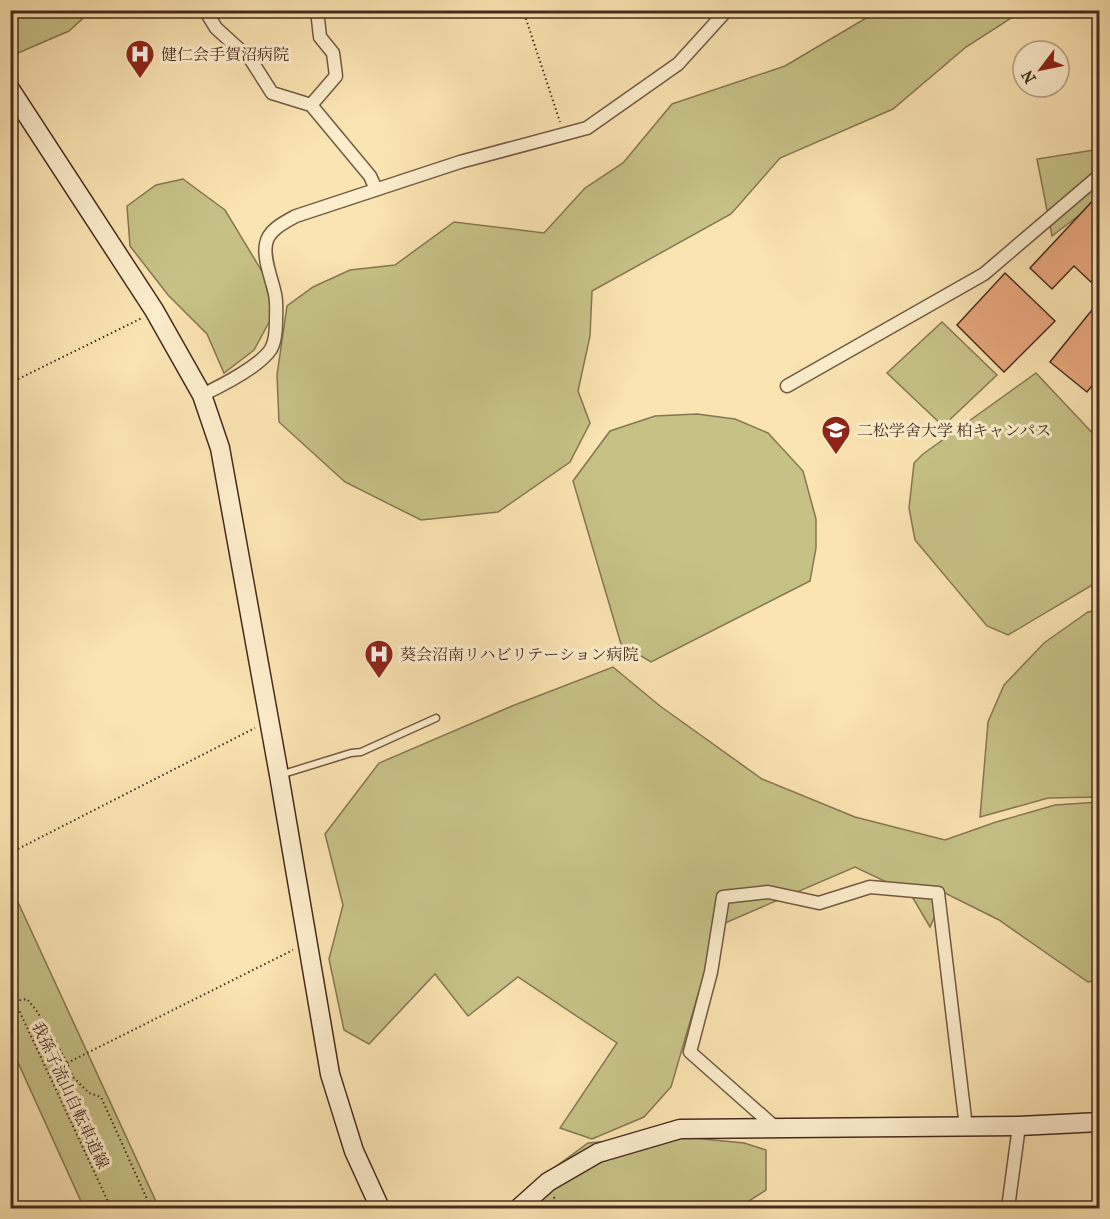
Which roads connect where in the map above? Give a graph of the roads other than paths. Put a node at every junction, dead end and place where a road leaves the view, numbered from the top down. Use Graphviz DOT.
graph roads {
  1 [pos="205,10"];
  2 [pos="317,10"];
  3 [pos="727,10"];
  4 [pos="10,89"];
  5 [pos="311,105"];
  6 [pos="1100,175"];
  7 [pos="376,189"];
  8 [pos="787,386"];
  9 [pos="202,395"];
  10 [pos="436,718"];
  11 [pos="279,775"];
  12 [pos="1100,1122"];
  13 [pos="1019,1126"];
  14 [pos="966,1127"];
  15 [pos="776,1128"];
  16 [pos="380,1209"];
  17 [pos="519,1209"];
  18 [pos="1008,1209"];
  1 -- 5 [label="street"];
  2 -- 5 [label="street"];
  3 -- 7 [label="street"];
  4 -- 9 [label="street"];
  5 -- 7 [label="street"];
  6 -- 8 [label="street"];
  7 -- 9 [label="street"];
  9 -- 11 [label="street"];
  10 -- 11 [label="lane"];
  11 -- 16 [label="street"];
  12 -- 13 [label="street"];
  13 -- 14 [label="street"];
  13 -- 18 [label="street"];
  14 -- 15 [label="street"];
  14 -- 15 [label="street"];
  15 -- 17 [label="street"];
}
